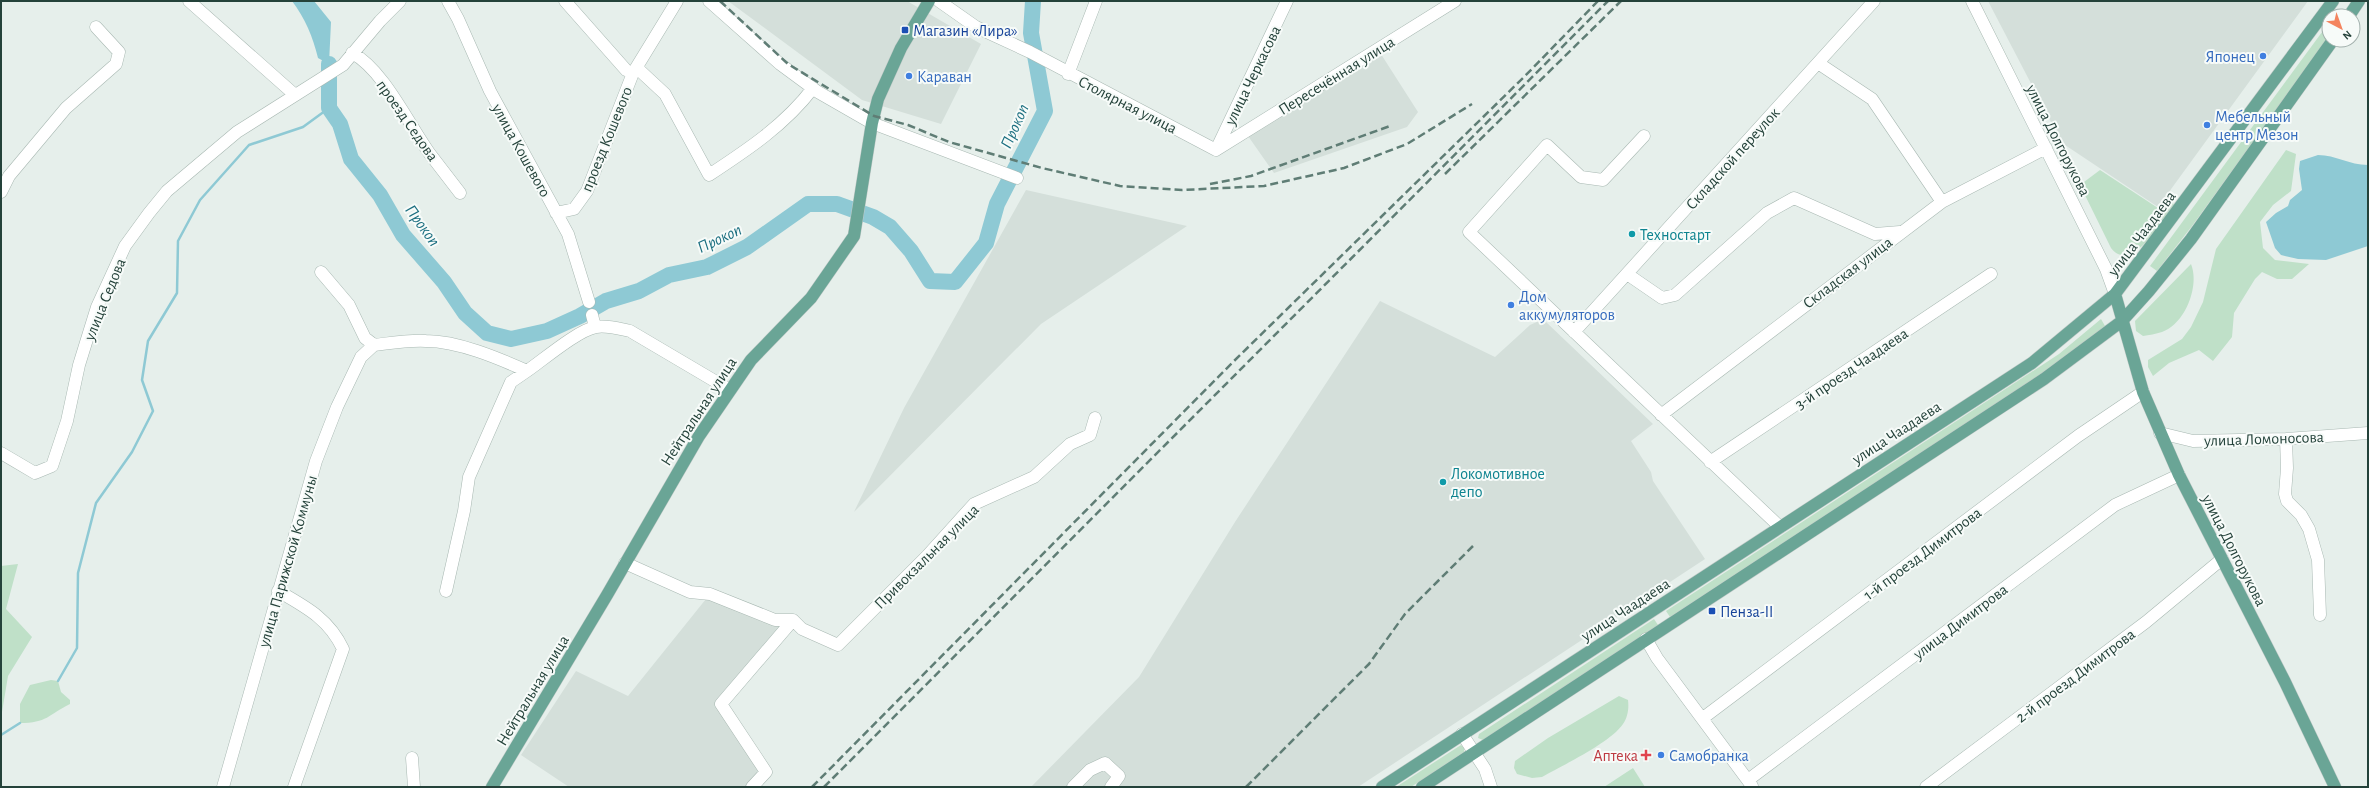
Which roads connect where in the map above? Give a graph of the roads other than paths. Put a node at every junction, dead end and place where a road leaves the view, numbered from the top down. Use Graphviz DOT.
graph roads {
  1 [pos="190,1"];
  2 [pos="400,1"];
  3 [pos="448,1"];
  4 [pos="565,1"];
  5 [pos="677,1"];
  6 [pos="709,1"];
  7 [pos="929,1"];
  8 [pos="939,1"];
  9 [pos="1096,1"];
  10 [pos="1287,1"];
  11 [pos="1455,1"];
  12 [pos="1874,1"];
  13 [pos="1972,1"];
  14 [pos="2321,24"];
  15 [pos="96,27"];
  16 [pos="2327,48"];
  17 [pos="352,53"];
  18 [pos="1818,63"];
  19 [pos="635,70"];
  20 [pos="1068,74"];
  21 [pos="813,88"];
  22 [pos="295,95"];
  23 [pos="872,123"];
  24 [pos="1644,136"];
  25 [pos="2046,148"];
  26 [pos="1216,150"];
  27 [pos="1017,178"];
  28 [pos="1,192"];
  29 [pos="460,193"];
  30 [pos="1942,202"];
  31 [pos="556,213"];
  32 [pos="1900,232"];
  33 [pos="321,272"];
  34 [pos="1626,274"];
  35 [pos="1991,274"];
  36 [pos="2115,294"];
  37 [pos="589,302"];
  38 [pos="592,315"];
  39 [pos="2122,321"];
  40 [pos="595,327"];
  41 [pos="1574,332"];
  42 [pos="374,345"];
  43 [pos="527,370"];
  44 [pos="730,390"];
  45 [pos="2143,392"];
  46 [pos="1661,415"];
  47 [pos="1094,418"];
  48 [pos="2160,432"];
  49 [pos="2368,433"];
  50 [pos="2286,439"];
  51 [pos="1,453"];
  52 [pos="1710,462"];
  53 [pos="2179,475"];
  54 [pos="1780,527"];
  55 [pos="2222,559"];
  56 [pos="625,563"];
  57 [pos="278,591"];
  58 [pos="446,591"];
  59 [pos="2320,616"];
  60 [pos="793,620"];
  61 [pos="1646,639"];
  62 [pos="1703,718"];
  63 [pos="1462,734"];
  64 [pos="1474,752"];
  65 [pos="412,758"];
  66 [pos="1751,784"];
  67 [pos="224,787"];
  68 [pos="294,787"];
  69 [pos="414,787"];
  70 [pos="492,787"];
  71 [pos="752,787"];
  72 [pos="1073,787"];
  73 [pos="1111,787"];
  74 [pos="1382,787"];
  75 [pos="1422,787"];
  76 [pos="1491,787"];
  77 [pos="1926,787"];
  78 [pos="2335,787"];
  1 -- 22 [label="street"];
  2 -- 17 [label="street"];
  3 -- 31 [label="street, улица Кошевого"];
  4 -- 19 [label="street, проезд Кошевого"];
  5 -- 19 [label="street, проезд Кошевого"];
  6 -- 21 [label="street"];
  7 -- 23 [label="main road, Нейтральная улица"];
  8 -- 20 [label="street, Столярная улица"];
  9 -- 20 [label="street"];
  10 -- 26 [label="street, улица Черкасова"];
  11 -- 26 [label="street, Пересечённая улица"];
  12 -- 18 [label="street, Складской переулок"];
  13 -- 25 [label="street, улица Долгорукова"];
  14 -- 36 [label="main road, улица Чаадаева"];
  15 -- 28 [label="street"];
  16 -- 39 [label="main road"];
  17 -- 22 [label="street, улица Седова"];
  17 -- 29 [label="street, проезд Седова"];
  18 -- 30 [label="street"];
  18 -- 34 [label="street, Складской переулок"];
  19 -- 21 [label="street"];
  19 -- 31 [label="street, проезд Кошевого"];
  20 -- 26 [label="street, Столярная улица"];
  21 -- 23 [label="street"];
  22 -- 51 [label="street, улица Седова"];
  23 -- 27 [label="street"];
  23 -- 44 [label="main road, Нейтральная улица"];
  24 -- 41 [label="street"];
  25 -- 30 [label="street, Складская улица"];
  25 -- 36 [label="street, улица Долгорукова"];
  30 -- 32 [label="street, Складская улица"];
  31 -- 37 [label="street, улица Кошевого"];
  32 -- 34 [label="street"];
  32 -- 46 [label="street, Складская улица"];
  33 -- 42 [label="street"];
  34 -- 41 [label="street, Складской переулок"];
  35 -- 52 [label="street, 3-й проезд Чаадаева"];
  36 -- 39 [label="main road, улица Долгорукова"];
  36 -- 54 [label="main road, улица Чаадаева"];
  38 -- 40 [label="street"];
  39 -- 45 [label="main road, улица Долгорукова"];
  39 -- 61 [label="main road"];
  40 -- 43 [label="street"];
  40 -- 44 [label="street"];
  41 -- 46 [label="street"];
  42 -- 43 [label="street"];
  42 -- 57 [label="street, улица Парижской Коммуны"];
  43 -- 58 [label="street"];
  44 -- 56 [label="main road, Нейтральная улица"];
  45 -- 48 [label="main road, улица Долгорукова"];
  45 -- 62 [label="street, 1-й проезд Димитрова"];
  46 -- 52 [label="street"];
  47 -- 60 [label="street, Привокзальная улица"];
  48 -- 50 [label="street, улица Ломоносова"];
  48 -- 53 [label="main road, улица Долгорукова"];
  49 -- 50 [label="street, улица Ломоносова"];
  50 -- 59 [label="street"];
  52 -- 54 [label="street"];
  53 -- 55 [label="main road, улица Долгорукова"];
  53 -- 66 [label="street, улица Димитрова"];
  54 -- 63 [label="main road, улица Чаадаева"];
  55 -- 77 [label="street, 2-й проезд Димитрова"];
  55 -- 78 [label="main road, улица Долгорукова"];
  56 -- 60 [label="street"];
  56 -- 70 [label="main road, Нейтральная улица"];
  57 -- 67 [label="street, улица Парижской Коммуны"];
  57 -- 68 [label="street"];
  60 -- 71 [label="street"];
  61 -- 62 [label="street"];
  61 -- 64 [label="main road"];
  62 -- 66 [label="street"];
  63 -- 64 [label="street"];
  63 -- 74 [label="main road, улица Чаадаева"];
  64 -- 75 [label="main road"];
  64 -- 76 [label="street"];
  65 -- 69 [label="street"];
  72 -- 73 [label="street"];
}
